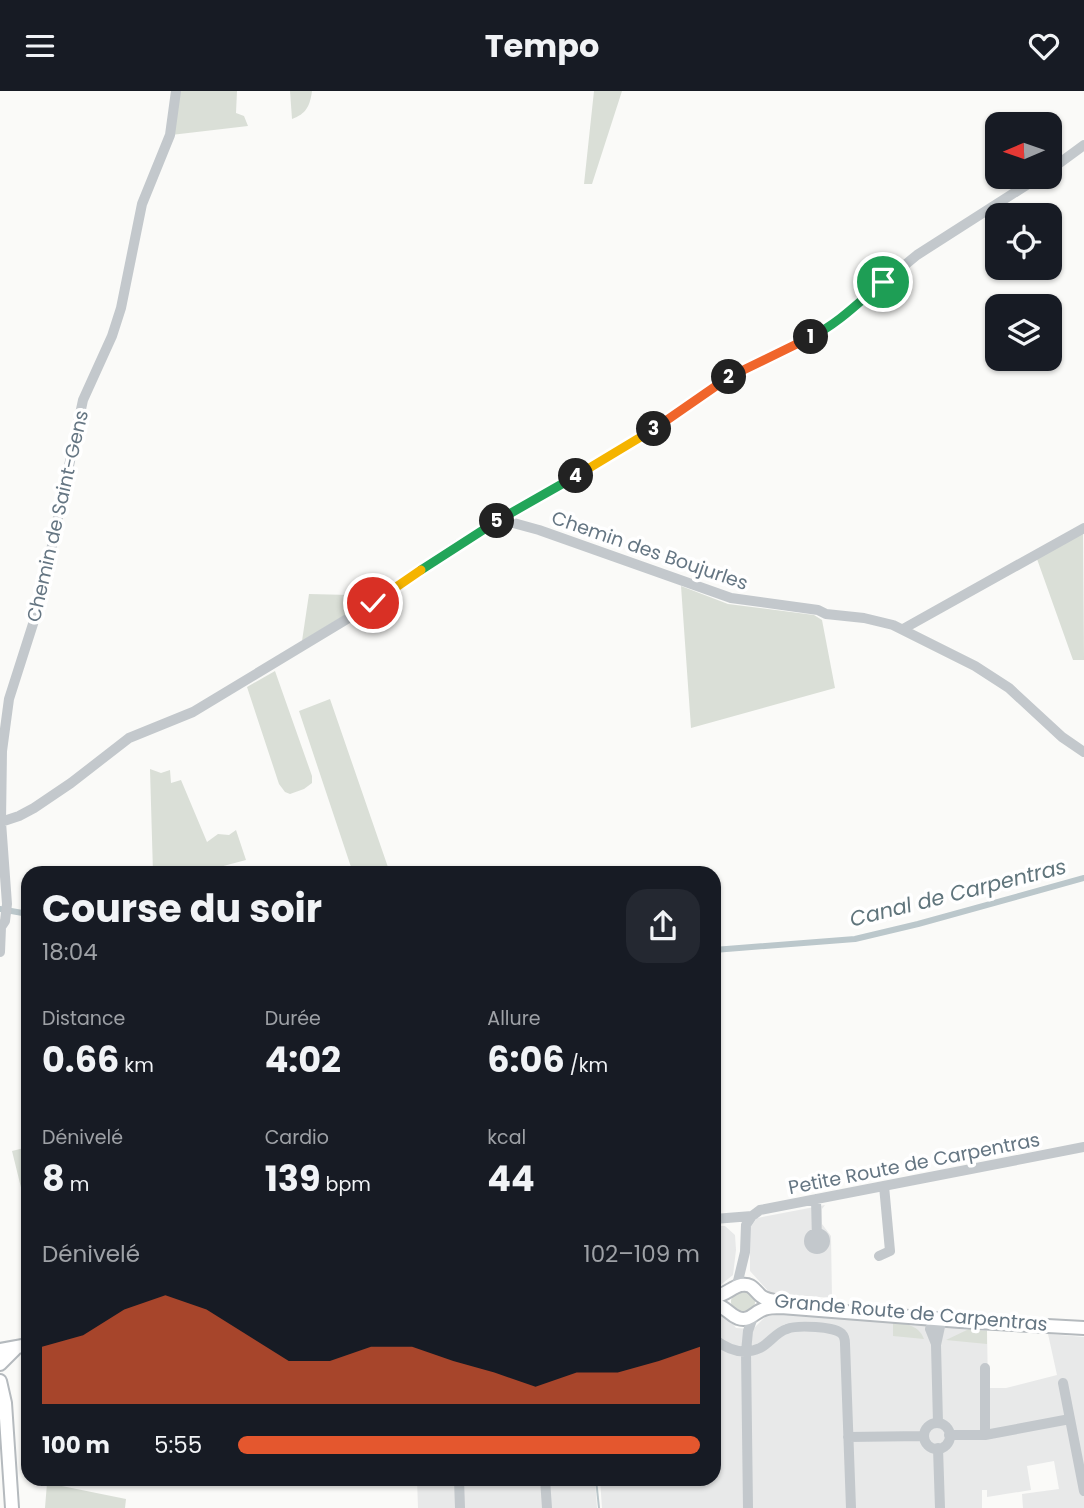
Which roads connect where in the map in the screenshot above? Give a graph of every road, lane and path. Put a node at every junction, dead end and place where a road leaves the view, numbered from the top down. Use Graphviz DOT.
graph roads {
  1 [pos="176,91"];
  2 [pos="1084,145"];
  3 [pos="1062,161"];
  4 [pos="1020,189"];
  5 [pos="499,519"];
  6 [pos="1084,528"];
  7 [pos="903,629"];
  8 [pos="1084,751"];
  9 [pos="1,823"];
  10 [pos="1,926"];
  11 [pos="0,952"];
  12 [pos="1084,1147"];
  13 [pos="884,1186"];
  14 [pos="816,1199"];
  15 [pos="752,1216"];
  16 [pos="721,1219"];
  17 [pos="721,1220"];
  18 [pos="746,1235"];
  19 [pos="817,1237"];
  20 [pos="745,1252"];
  21 [pos="879,1256"];
  22 [pos="732,1290"];
  23 [pos="756,1291"];
  24 [pos="721,1294"];
  25 [pos="721,1308"];
  26 [pos="732,1313"];
  27 [pos="756,1314"];
  28 [pos="958,1318"];
  29 [pos="935,1325"];
  30 [pos="1084,1328"];
  31 [pos="721,1344"];
  32 [pos="21,1346"];
  33 [pos="21,1348"];
  34 [pos="0,1350"];
  35 [pos="746,1352"];
  36 [pos="0,1364"];
  37 [pos="985,1368"];
  38 [pos="0,1381"];
  39 [pos="1063,1383"];
  40 [pos="0,1403"];
  41 [pos="5,1416"];
  42 [pos="1070,1419"];
  43 [pos="938,1423"];
  44 [pos="985,1434"];
  45 [pos="949,1435"];
  46 [pos="924,1436"];
  47 [pos="848,1437"];
  48 [pos="938,1448"];
  49 [pos="459,1486"];
  50 [pos="545,1486"];
  51 [pos="1084,1491"];
  52 [pos="12,1508"];
  53 [pos="460,1508"];
  54 [pos="547,1508"];
  55 [pos="748,1508"];
  56 [pos="851,1508"];
  57 [pos="940,1508"];
  1 -- 9 [label="street, Chemin de Saint-Gens"];
  2 -- 3 [label="street"];
  4 -- 5 [label="street"];
  5 -- 7 [label="street, Chemin des Boujurles"];
  5 -- 9 [label="street"];
  6 -- 7 [label="street"];
  7 -- 8 [label="street, Chemin des Boujurles"];
  9 -- 10 [label="street, Chemin de Saint-Gens"];
  10 -- 11 [label="street, Chemin de Saint-Gens"];
  12 -- 13 [label="street, Petite Route de Carpentras"];
  13 -- 14 [label="street, Petite Route de Carpentras"];
  13 -- 21 [label="street"];
  14 -- 15 [label="street, Petite Route de Carpentras"];
  14 -- 19 [label="street"];
  15 -- 16 [label="street, Petite Route de Carpentras"];
  15 -- 18 [label="street"];
  17 -- 18 [label="street, Petite Route de Carpentras"];
  18 -- 20 [label="street"];
  20 -- 22 [label="street"];
  20 -- 23 [label="street"];
  22 -- 23 [label="main road, Grande Route de Carpentras"];
  22 -- 24 [label="main road, Grande Route de Carpentras"];
  22 -- 26 [label="main road"];
  23 -- 27 [label="main road, Grande Route de Carpentras"];
  23 -- 29 [label="main road, Grande Route de Carpentras"];
  25 -- 26 [label="main road, Grande Route de Carpentras"];
  26 -- 27 [label="main road, Grande Route de Carpentras"];
  26 -- 35 [label="street"];
  27 -- 29 [label="main road, Grande Route de Carpentras"];
  27 -- 35 [label="street"];
  28 -- 29 [label="main road, Grande Route de Carpentras"];
  28 -- 29 [label="street"];
  28 -- 30 [label="main road, Grande Route de Carpentras"];
  29 -- 43 [label="street"];
  31 -- 35 [label="street"];
  32 -- 34 [label="main road"];
  33 -- 36 [label="main road"];
  35 -- 47 [label="street"];
  35 -- 55 [label="street"];
  37 -- 44 [label="street"];
  38 -- 41 [label="main road"];
  39 -- 42 [label="street"];
  40 -- 41 [label="main road"];
  41 -- 52 [label="main road"];
  42 -- 44 [label="street"];
  42 -- 51 [label="street"];
  43 -- 45 [label="street"];
  43 -- 46 [label="street"];
  44 -- 45 [label="street"];
  45 -- 48 [label="street"];
  46 -- 47 [label="street"];
  46 -- 48 [label="street"];
  47 -- 56 [label="street"];
  48 -- 57 [label="street"];
  49 -- 53 [label="street"];
  50 -- 54 [label="street"];
}
